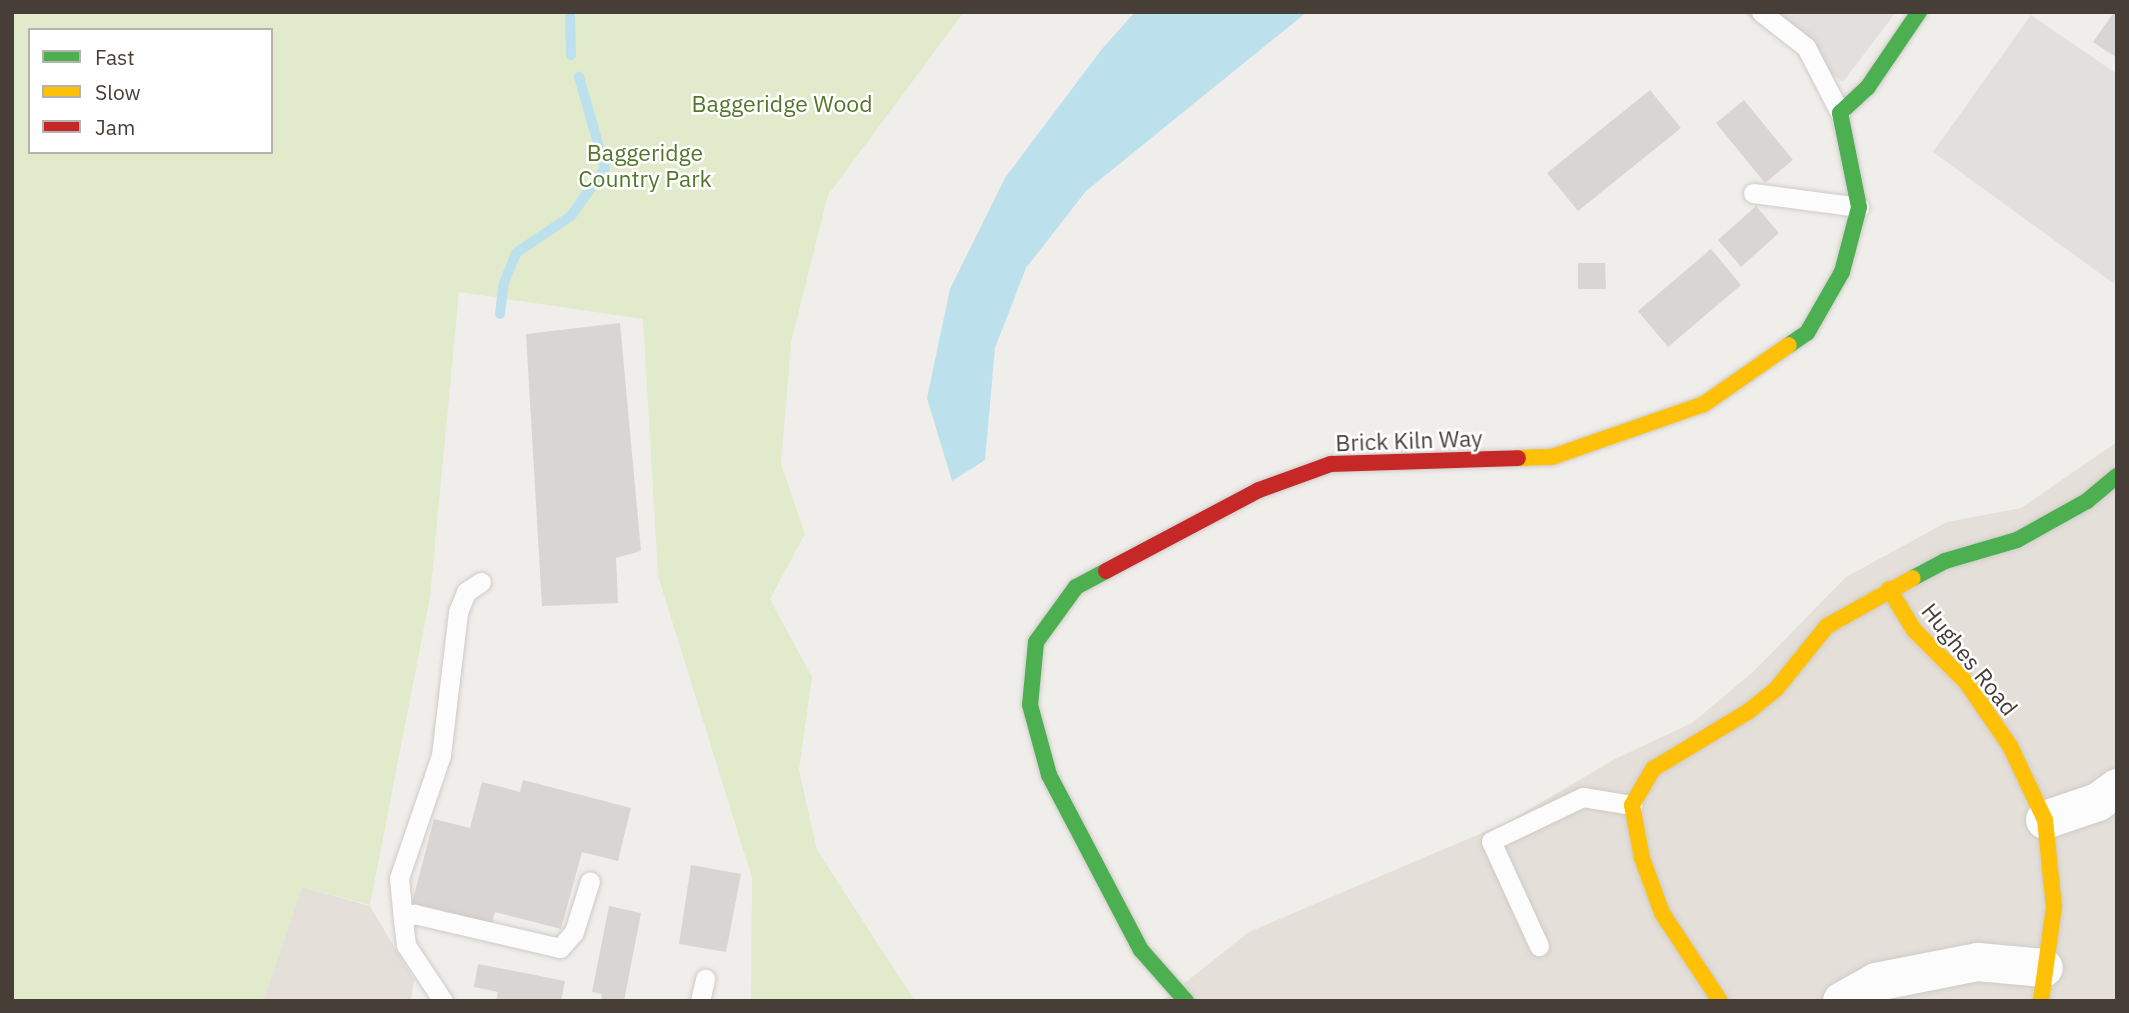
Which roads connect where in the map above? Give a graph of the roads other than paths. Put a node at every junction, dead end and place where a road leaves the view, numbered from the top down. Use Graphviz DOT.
graph roads {
  1 [pos="1761,12"];
  2 [pos="1919,12"];
  3 [pos="1840,113"];
  4 [pos="1753,193"];
  5 [pos="1858,207"];
  6 [pos="2117,476"];
  7 [pos="481,582"];
  8 [pos="1889,589"];
  9 [pos="2117,788"];
  10 [pos="1632,805"];
  11 [pos="2045,820"];
  12 [pos="590,881"];
  13 [pos="403,920"];
  14 [pos="1539,946"];
  15 [pos="705,979"];
  16 [pos="2043,984"];
  17 [pos="443,1001"];
  18 [pos="700,1001"];
  19 [pos="1185,1001"];
  20 [pos="1720,1001"];
  21 [pos="1842,1001"];
  1 -- 3 [label="lane"];
  2 -- 3 [label="street"];
  3 -- 5 [label="street, Brick Kiln Way"];
  4 -- 5 [label="lane"];
  5 -- 19 [label="street, Brick Kiln Way"];
  6 -- 8 [label="street"];
  7 -- 13 [label="lane"];
  8 -- 10 [label="street"];
  8 -- 11 [label="street, Hughes Road"];
  9 -- 11 [label="street"];
  10 -- 14 [label="lane"];
  10 -- 20 [label="street"];
  11 -- 16 [label="street, Hughes Road"];
  12 -- 13 [label="lane"];
  13 -- 17 [label="lane"];
  15 -- 18 [label="lane"];
  16 -- 21 [label="street"];
}
